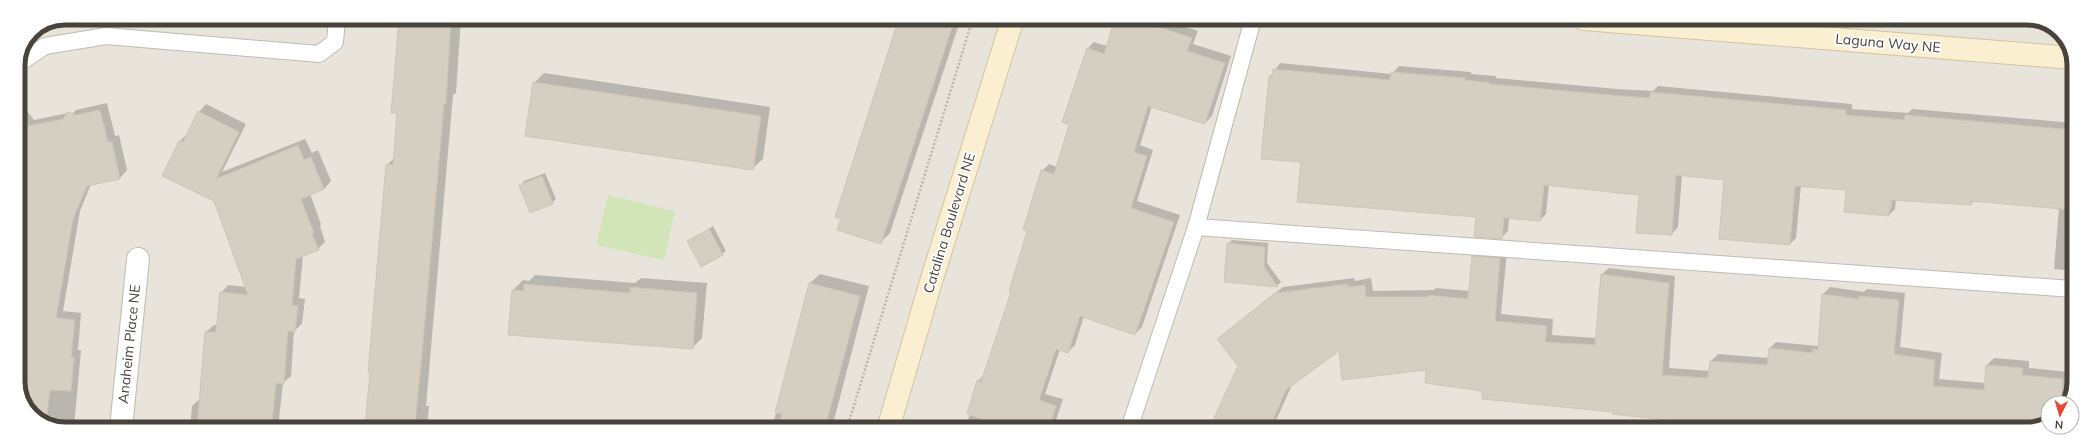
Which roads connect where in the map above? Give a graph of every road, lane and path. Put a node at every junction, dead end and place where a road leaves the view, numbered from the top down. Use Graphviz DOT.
graph roads {
  1 [pos="336,25"];
  2 [pos="972,25"];
  3 [pos="1011,25"];
  4 [pos="1251,25"];
  5 [pos="1659,25"];
  6 [pos="2066,57"];
  7 [pos="26,59"];
  8 [pos="1196,227"];
  9 [pos="138,259"];
  10 [pos="2067,290"];
  11 [pos="122,422"];
  12 [pos="849,422"];
  13 [pos="890,422"];
  14 [pos="1131,422"];
  1 -- 7 [label="lane"];
  2 -- 12 [label="path"];
  3 -- 13 [label="street, Catalina Boulevard NE"];
  4 -- 8 [label="lane"];
  5 -- 6 [label="street, Laguna Way NE"];
  8 -- 10 [label="lane"];
  8 -- 14 [label="lane"];
  9 -- 11 [label="street, Anaheim Place NE"];
}
